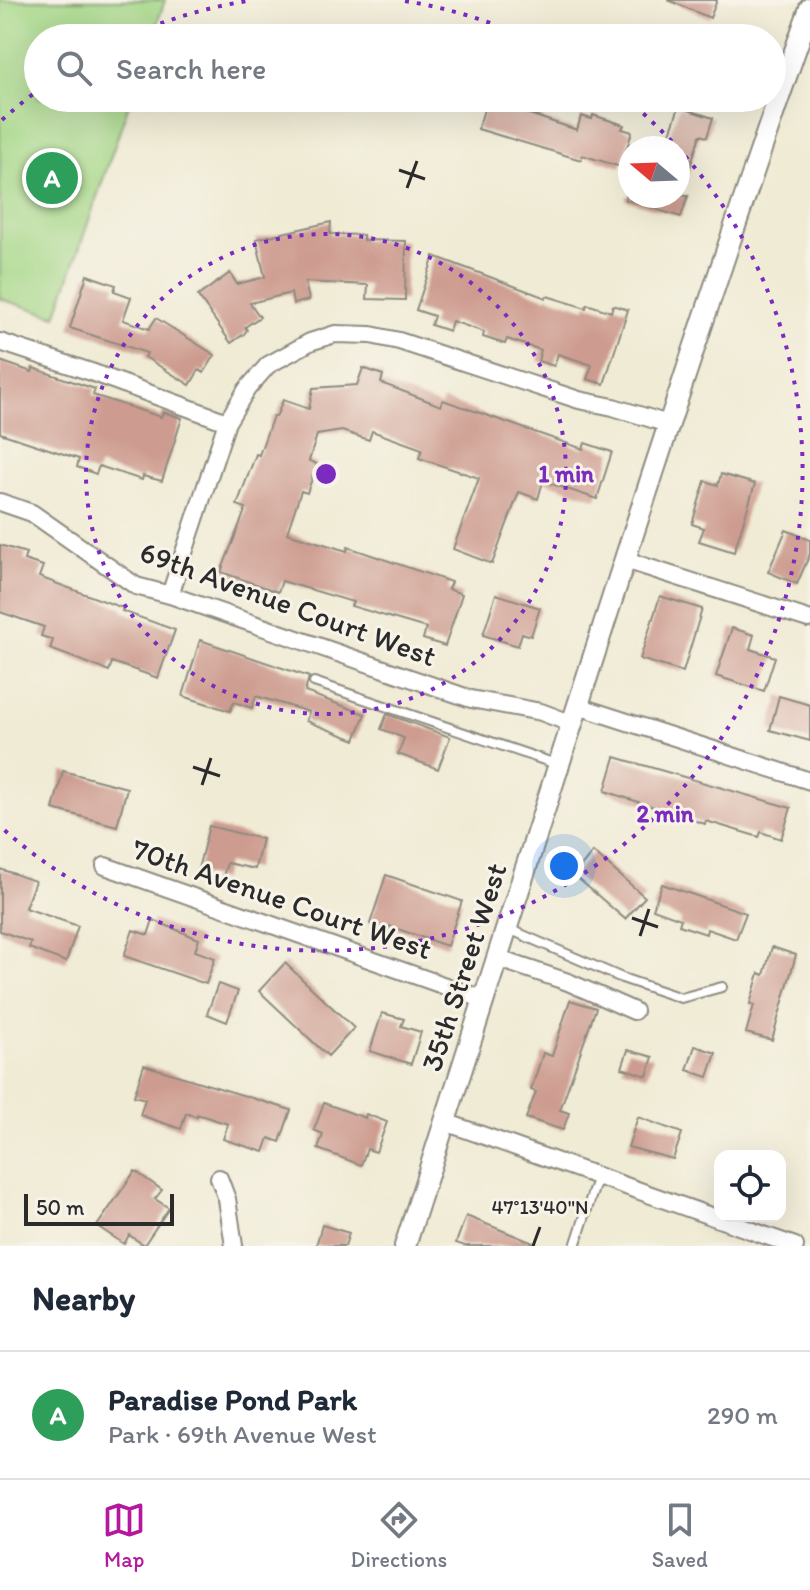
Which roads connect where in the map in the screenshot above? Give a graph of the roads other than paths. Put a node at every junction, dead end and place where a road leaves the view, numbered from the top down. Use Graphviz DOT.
graph roads {
  1 [pos="810,8"];
  2 [pos="786,78"];
  3 [pos="774,112"];
  4 [pos="0,342"];
  5 [pos="227,422"];
  6 [pos="668,424"];
  7 [pos="0,502"];
  8 [pos="625,560"];
  9 [pos="170,595"];
  10 [pos="808,619"];
  11 [pos="314,682"];
  12 [pos="575,715"];
  13 [pos="559,765"];
  14 [pos="810,781"];
  15 [pos="105,866"];
  16 [pos="508,929"];
  17 [pos="499,959"];
  18 [pos="722,987"];
  19 [pos="485,1000"];
  20 [pos="634,1011"];
  21 [pos="445,1122"];
  22 [pos="598,1176"];
  23 [pos="219,1178"];
  24 [pos="234,1246"];
  25 [pos="405,1246"];
  26 [pos="575,1246"];
  27 [pos="795,1246"];
  1 -- 2 [label="street, 35th Street West"];
  3 -- 6 [label="street, 35th Street West"];
  4 -- 5 [label="street"];
  5 -- 6 [label="street"];
  5 -- 9 [label="street"];
  6 -- 8 [label="street, 35th Street West"];
  7 -- 9 [label="street, 69th Avenue Court West"];
  8 -- 10 [label="street"];
  8 -- 12 [label="street, 35th Street West"];
  9 -- 12 [label="street, 69th Avenue Court West"];
  11 -- 13 [label="lane"];
  12 -- 13 [label="street, 35th Street West"];
  12 -- 14 [label="street"];
  13 -- 16 [label="street, 35th Street West"];
  15 -- 19 [label="street, 70th Avenue Court West"];
  16 -- 17 [label="street, 35th Street West"];
  16 -- 18 [label="lane"];
  17 -- 19 [label="street, 35th Street West"];
  17 -- 20 [label="street"];
  19 -- 21 [label="street, 35th Street West"];
  21 -- 22 [label="street"];
  21 -- 25 [label="street, 35th Street West"];
  22 -- 26 [label="lane"];
  22 -- 27 [label="street"];
  23 -- 24 [label="street"];
}
